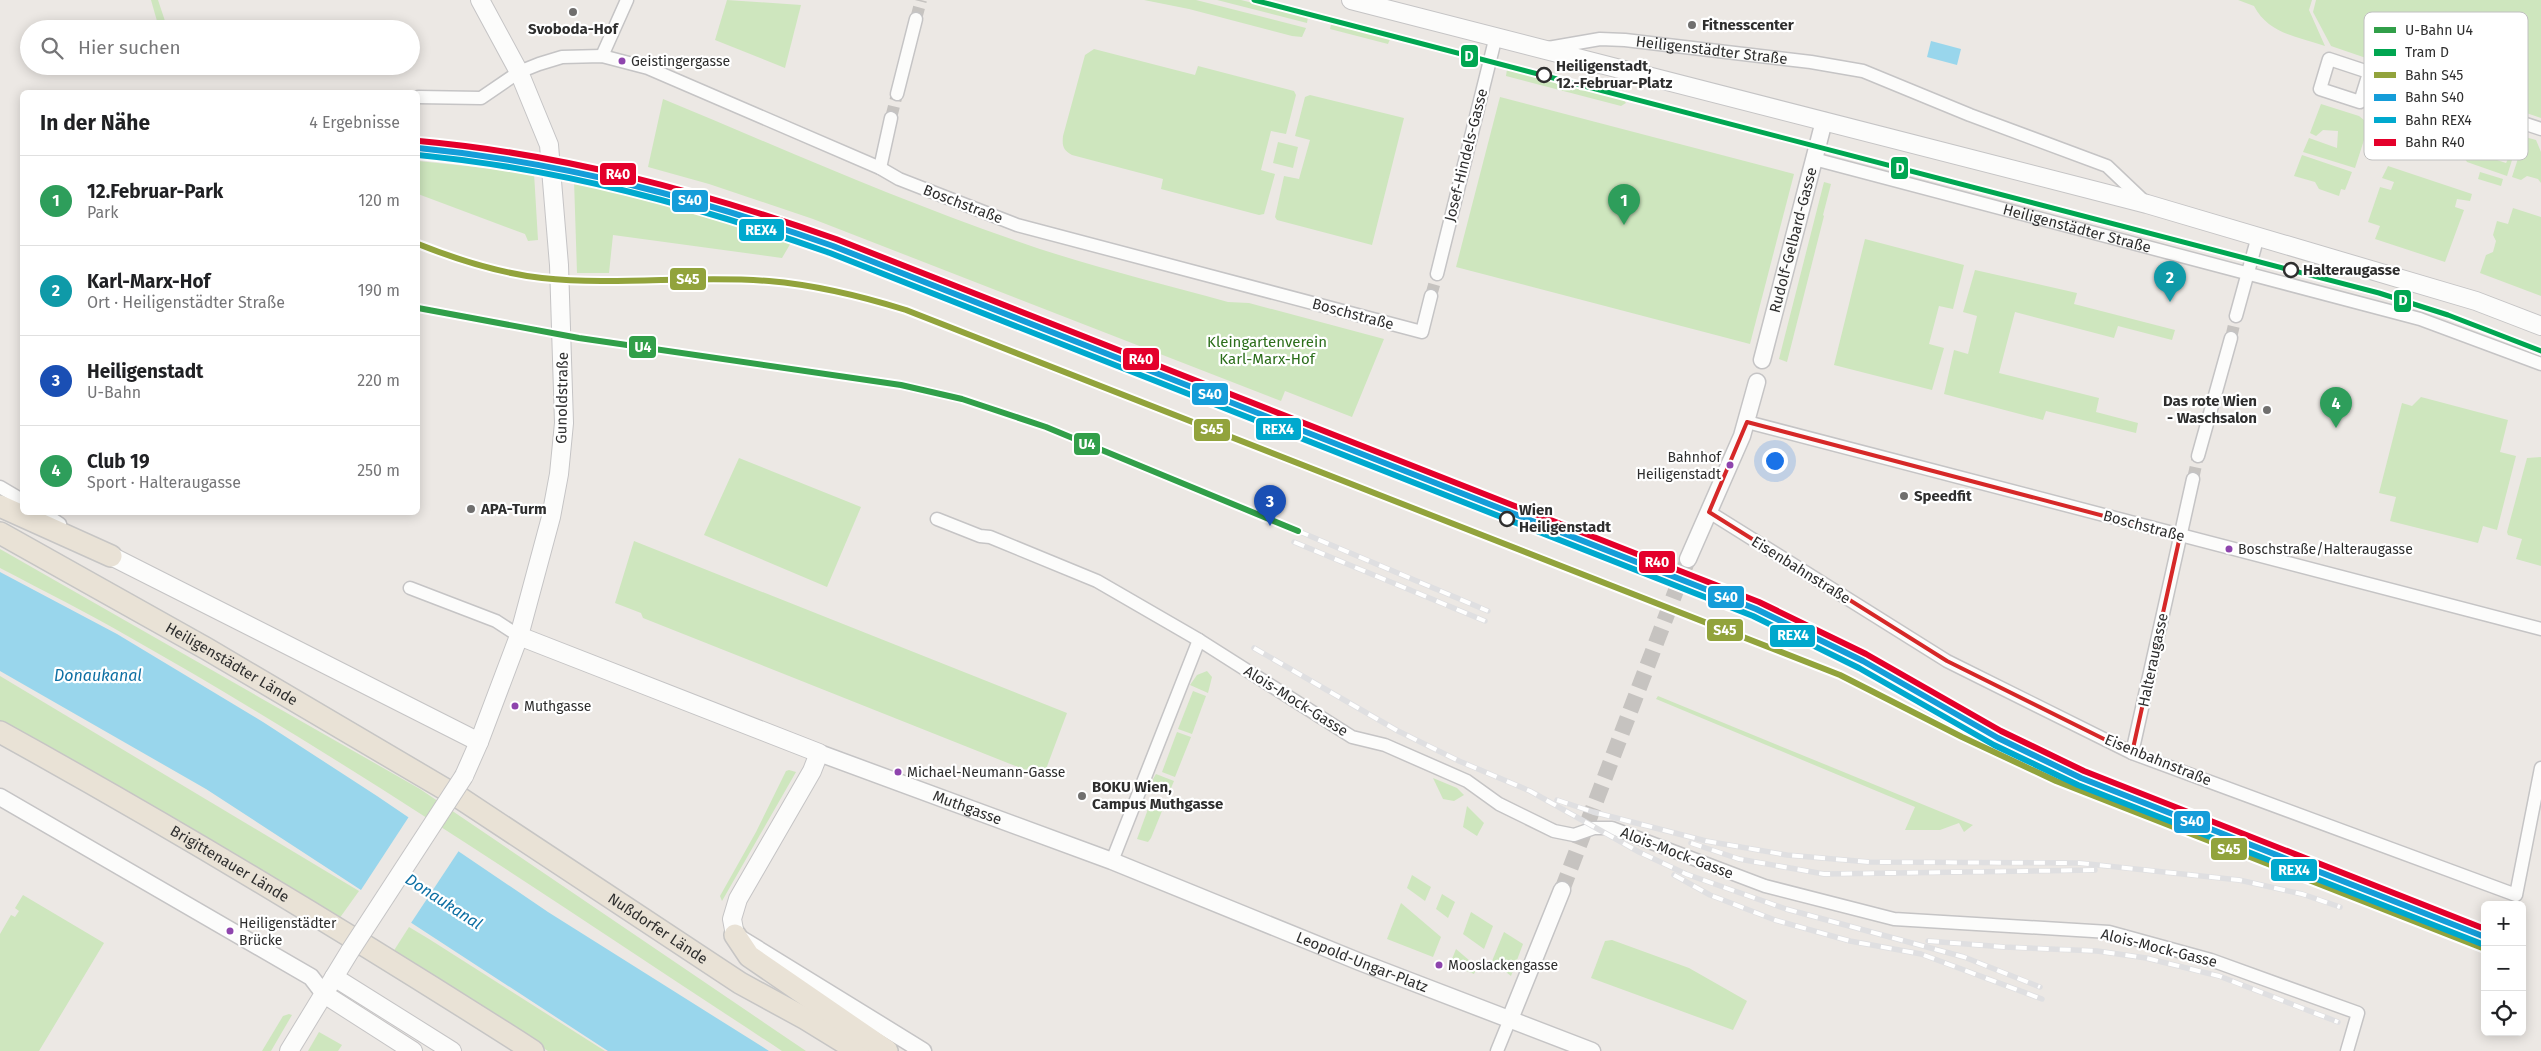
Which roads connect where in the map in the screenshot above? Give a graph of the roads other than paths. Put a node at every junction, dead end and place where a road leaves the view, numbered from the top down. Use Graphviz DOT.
graph roads {
  1 [pos="480,0"];
  2 [pos="627,0"];
  3 [pos="1350,0"];
  4 [pos="916,19"];
  5 [pos="1496,36"];
  6 [pos="1544,48"];
  7 [pos="602,56"];
  8 [pos="519,72"];
  9 [pos="897,94"];
  10 [pos="420,97"];
  11 [pos="891,118"];
  12 [pos="1824,121"];
  13 [pos="2528,125"];
  14 [pos="2541,129"];
  15 [pos="1814,159"];
  16 [pos="880,168"];
  17 [pos="2147,204"];
  18 [pos="2258,236"];
  19 [pos="2248,273"];
  20 [pos="1437,274"];
  21 [pos="1431,296"];
  22 [pos="2236,316"];
  23 [pos="2541,326"];
  24 [pos="2231,338"];
  25 [pos="1762,360"];
  26 [pos="2541,364"];
  27 [pos="1756,382"];
  28 [pos="1747,422"];
  29 [pos="2198,456"];
  30 [pos="2193,479"];
  31 [pos="0,487"];
  32 [pos="20,499"];
  33 [pos="0,506"];
  34 [pos="1709,512"];
  35 [pos="47,515"];
  36 [pos="937,518"];
  37 [pos="0,533"];
  38 [pos="2180,536"];
  39 [pos="111,556"];
  40 [pos="1688,559"];
  41 [pos="410,588"];
  42 [pos="2541,629"];
  43 [pos="518,636"];
  44 [pos="1199,640"];
  45 [pos="0,732"];
  46 [pos="479,742"];
  47 [pos="818,753"];
  48 [pos="2132,753"];
  49 [pos="2541,768"];
  50 [pos="0,797"];
  51 [pos="460,798"];
  52 [pos="1112,861"];
  53 [pos="1562,890"];
  54 [pos="1217,903"];
  55 [pos="735,935"];
  56 [pos="311,977"];
  57 [pos="334,977"];
  58 [pos="740,983"];
  59 [pos="324,994"];
  60 [pos="1510,1019"];
  61 [pos="289,1051"];
  62 [pos="413,1051"];
  63 [pos="452,1051"];
  64 [pos="533,1051"];
  65 [pos="830,1051"];
  66 [pos="858,1051"];
  67 [pos="887,1051"];
  68 [pos="923,1051"];
  69 [pos="1497,1051"];
  70 [pos="1592,1051"];
  71 [pos="2347,1051"];
  1 -- 8 [label="main road, Gunoldstraße"];
  2 -- 7 [label="street"];
  3 -- 5 [label="main road, Heiligenstädter Straße"];
  4 -- 9 [label="street"];
  5 -- 6 [label="main road, Heiligenstädter Straße"];
  5 -- 20 [label="street, Josef-Hindels-Gasse"];
  6 -- 12 [label="main road, Heiligenstädter Straße"];
  6 -- 17 [label="street, Heiligenstädter Straße"];
  7 -- 8 [label="street, Boschstraße"];
  7 -- 16 [label="street, Boschstraße"];
  8 -- 10 [label="street, Boschstraße"];
  8 -- 43 [label="main road, Gunoldstraße"];
  11 -- 16 [label="street"];
  12 -- 15 [label="street, Rudolf-Gelbard-Gasse"];
  12 -- 17 [label="main road, Heiligenstädter Straße"];
  13 -- 14 [label="street"];
  15 -- 19 [label="street, Heiligenstädter Straße"];
  15 -- 25 [label="street, Rudolf-Gelbard-Gasse"];
  16 -- 21 [label="street, Boschstraße"];
  17 -- 18 [label="main road, Heiligenstädter Straße"];
  18 -- 19 [label="street"];
  18 -- 23 [label="main road, Heiligenstädter Straße"];
  19 -- 22 [label="street"];
  19 -- 26 [label="street, Heiligenstädter Straße"];
  24 -- 29 [label="street"];
  27 -- 28 [label="street"];
  28 -- 34 [label="street"];
  28 -- 38 [label="street, Boschstraße"];
  30 -- 38 [label="street, Halteraugasse"];
  31 -- 32 [label="street"];
  33 -- 39 [label="highway"];
  34 -- 40 [label="street"];
  34 -- 48 [label="street, Eisenbahnstraße"];
  35 -- 39 [label="street"];
  36 -- 44 [label="street, Alois-Mock-Gasse"];
  37 -- 51 [label="highway, Heiligenstädter Lände"];
  38 -- 42 [label="street, Boschstraße"];
  38 -- 48 [label="street, Halteraugasse"];
  39 -- 46 [label="main road"];
  41 -- 43 [label="street, Muthgasse"];
  43 -- 46 [label="main road, Gunoldstraße"];
  43 -- 47 [label="main road, Muthgasse"];
  44 -- 52 [label="street"];
  44 -- 71 [label="street, Alois-Mock-Gasse"];
  45 -- 64 [label="highway, Brigittenauer Lände"];
  46 -- 57 [label="main road, Gunoldstraße, bridge"];
  47 -- 52 [label="street, Muthgasse"];
  47 -- 55 [label="main road"];
  48 -- 49 [label="street, Eisenbahnstraße"];
  50 -- 56 [label="street"];
  51 -- 58 [label="highway, Nußdorfer Lände"];
  52 -- 54 [label="street, Muthgasse"];
  53 -- 60 [label="street"];
  54 -- 60 [label="street, Leopold-Ungar-Platz"];
  55 -- 67 [label="highway"];
  55 -- 68 [label="street"];
  56 -- 57 [label="street"];
  56 -- 59 [label="street"];
  57 -- 59 [label="main road"];
  57 -- 63 [label="main road"];
  58 -- 65 [label="highway"];
  58 -- 66 [label="highway, Nußdorfer Lände"];
  59 -- 61 [label="main road"];
  59 -- 62 [label="main road"];
  60 -- 69 [label="street"];
  60 -- 70 [label="street"];
}
